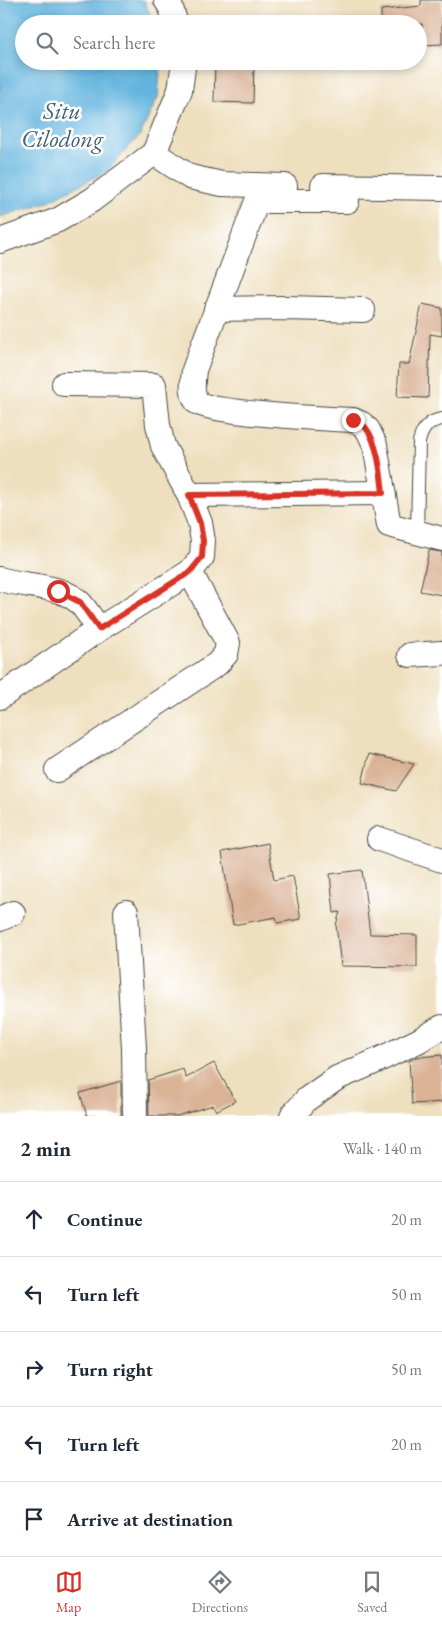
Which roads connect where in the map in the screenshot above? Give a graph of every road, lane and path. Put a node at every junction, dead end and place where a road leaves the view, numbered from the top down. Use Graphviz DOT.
graph roads {
  1 [pos="166,0"];
  2 [pos="173,15"];
  3 [pos="183,70"];
  4 [pos="154,153"];
  5 [pos="442,188"];
  6 [pos="347,201"];
  7 [pos="0,241"];
  8 [pos="216,309"];
  9 [pos="364,310"];
  10 [pos="64,384"];
  11 [pos="442,419"];
  12 [pos="383,493"];
  13 [pos="189,495"];
  14 [pos="417,533"];
  15 [pos="442,539"];
  16 [pos="190,572"];
  17 [pos="0,579"];
  18 [pos="99,629"];
  19 [pos="442,653"];
  20 [pos="410,656"];
  21 [pos="0,697"];
  22 [pos="57,770"];
  23 [pos="379,839"];
  24 [pos="442,860"];
  25 [pos="126,912"];
  26 [pos="442,1027"];
  27 [pos="135,1116"];
  28 [pos="292,1116"];
  1 -- 2 [label="street"];
  3 -- 4 [label="street"];
  4 -- 5 [label="street"];
  4 -- 7 [label="street"];
  6 -- 8 [label="street"];
  8 -- 9 [label="street"];
  8 -- 12 [label="street"];
  10 -- 13 [label="street"];
  11 -- 14 [label="lane"];
  12 -- 13 [label="street"];
  12 -- 14 [label="street"];
  13 -- 16 [label="street"];
  14 -- 15 [label="street"];
  16 -- 18 [label="street"];
  16 -- 22 [label="street"];
  17 -- 18 [label="street"];
  18 -- 21 [label="street"];
  19 -- 20 [label="street"];
  23 -- 24 [label="street"];
  25 -- 27 [label="street"];
  26 -- 28 [label="street"];
}
